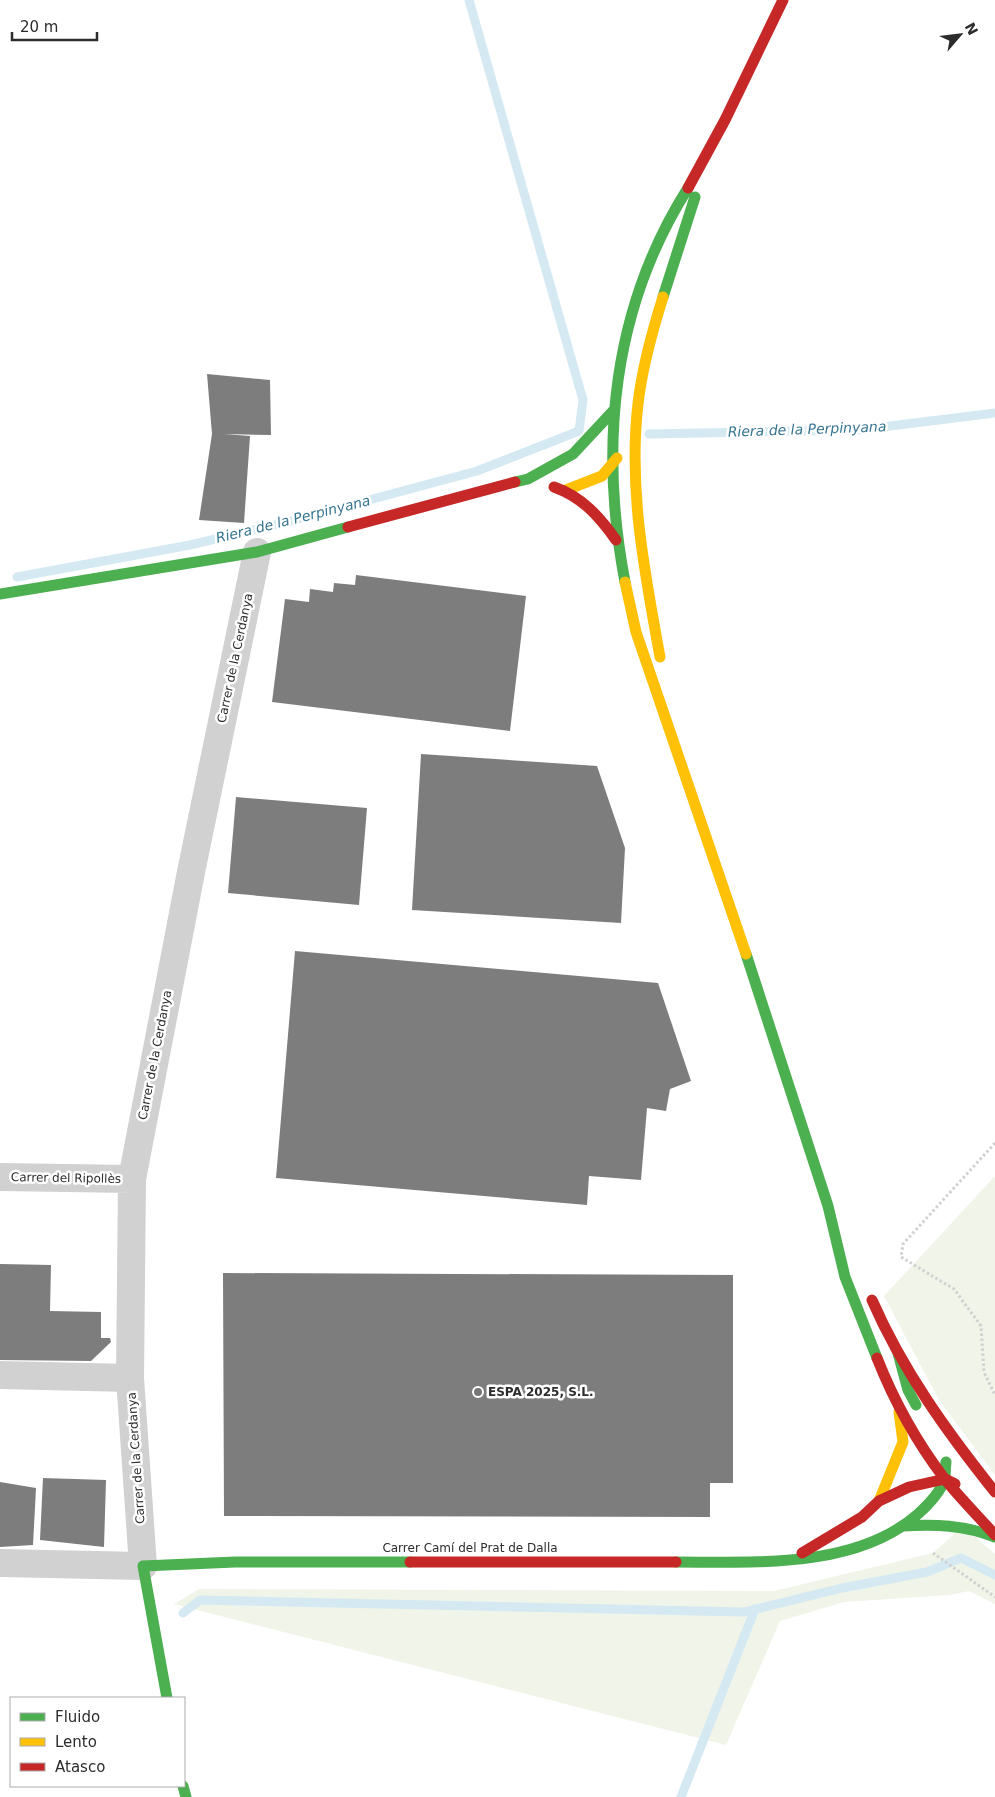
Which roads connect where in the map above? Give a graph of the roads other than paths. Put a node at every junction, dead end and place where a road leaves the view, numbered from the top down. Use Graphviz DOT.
graph roads {
  1 [pos="783,0"];
  2 [pos="705,160"];
  3 [pos="660,305"];
  4 [pos="614,410"];
  5 [pos="597,464"];
  6 [pos="611,472"];
  7 [pos="528,479"];
  8 [pos="566,490"];
  9 [pos="617,541"];
  10 [pos="257,552"];
  11 [pos="648,591"];
  12 [pos="0,594"];
  13 [pos="675,741"];
  14 [pos="0,1177"];
  15 [pos="132,1179"];
  16 [pos="828,1206"];
  17 [pos="850,1248"];
  18 [pos="866,1285"];
  19 [pos="898,1353"];
  20 [pos="0,1375"];
  21 [pos="130,1378"];
  22 [pos="899,1406"];
  23 [pos="921,1415"];
  24 [pos="941,1447"];
  25 [pos="945,1479"];
  26 [pos="967,1488"];
  27 [pos="995,1492"];
  28 [pos="879,1501"];
  29 [pos="904,1526"];
  30 [pos="995,1536"];
  31 [pos="796,1557"];
  32 [pos="0,1563"];
  33 [pos="143,1566"];
  34 [pos="167,1697"];
  1 -- 2 [label="street"];
  2 -- 3 [label="street"];
  2 -- 4 [label="street"];
  3 -- 6 [label="street"];
  3 -- 11 [label="street"];
  4 -- 6 [label="street"];
  4 -- 7 [label="street"];
  5 -- 6 [label="street"];
  6 -- 8 [label="street"];
  6 -- 9 [label="street"];
  6 -- 11 [label="street"];
  7 -- 8 [label="street"];
  7 -- 10 [label="street"];
  8 -- 9 [label="street"];
  9 -- 13 [label="street"];
  10 -- 12 [label="street"];
  10 -- 15 [label="street, Carrer de la Cerdanya"];
  11 -- 13 [label="street"];
  13 -- 16 [label="street"];
  14 -- 15 [label="street, Carrer del Ripollès"];
  15 -- 21 [label="street, Carrer de la Cerdanya"];
  16 -- 17 [label="street"];
  16 -- 22 [label="street"];
  18 -- 19 [label="street"];
  19 -- 23 [label="street"];
  19 -- 27 [label="street"];
  20 -- 21 [label="street"];
  21 -- 33 [label="street, Carrer de la Cerdanya"];
  22 -- 25 [label="street"];
  22 -- 28 [label="street"];
  24 -- 25 [label="street"];
  25 -- 26 [label="street"];
  25 -- 28 [label="street"];
  25 -- 29 [label="street"];
  25 -- 30 [label="street"];
  28 -- 31 [label="street"];
  29 -- 30 [label="street"];
  29 -- 31 [label="street, Carrer Camí del Prat de Dalla"];
  31 -- 33 [label="street, Carrer Camí del Prat de Dalla"];
  32 -- 33 [label="street"];
  33 -- 34 [label="street"];
}
